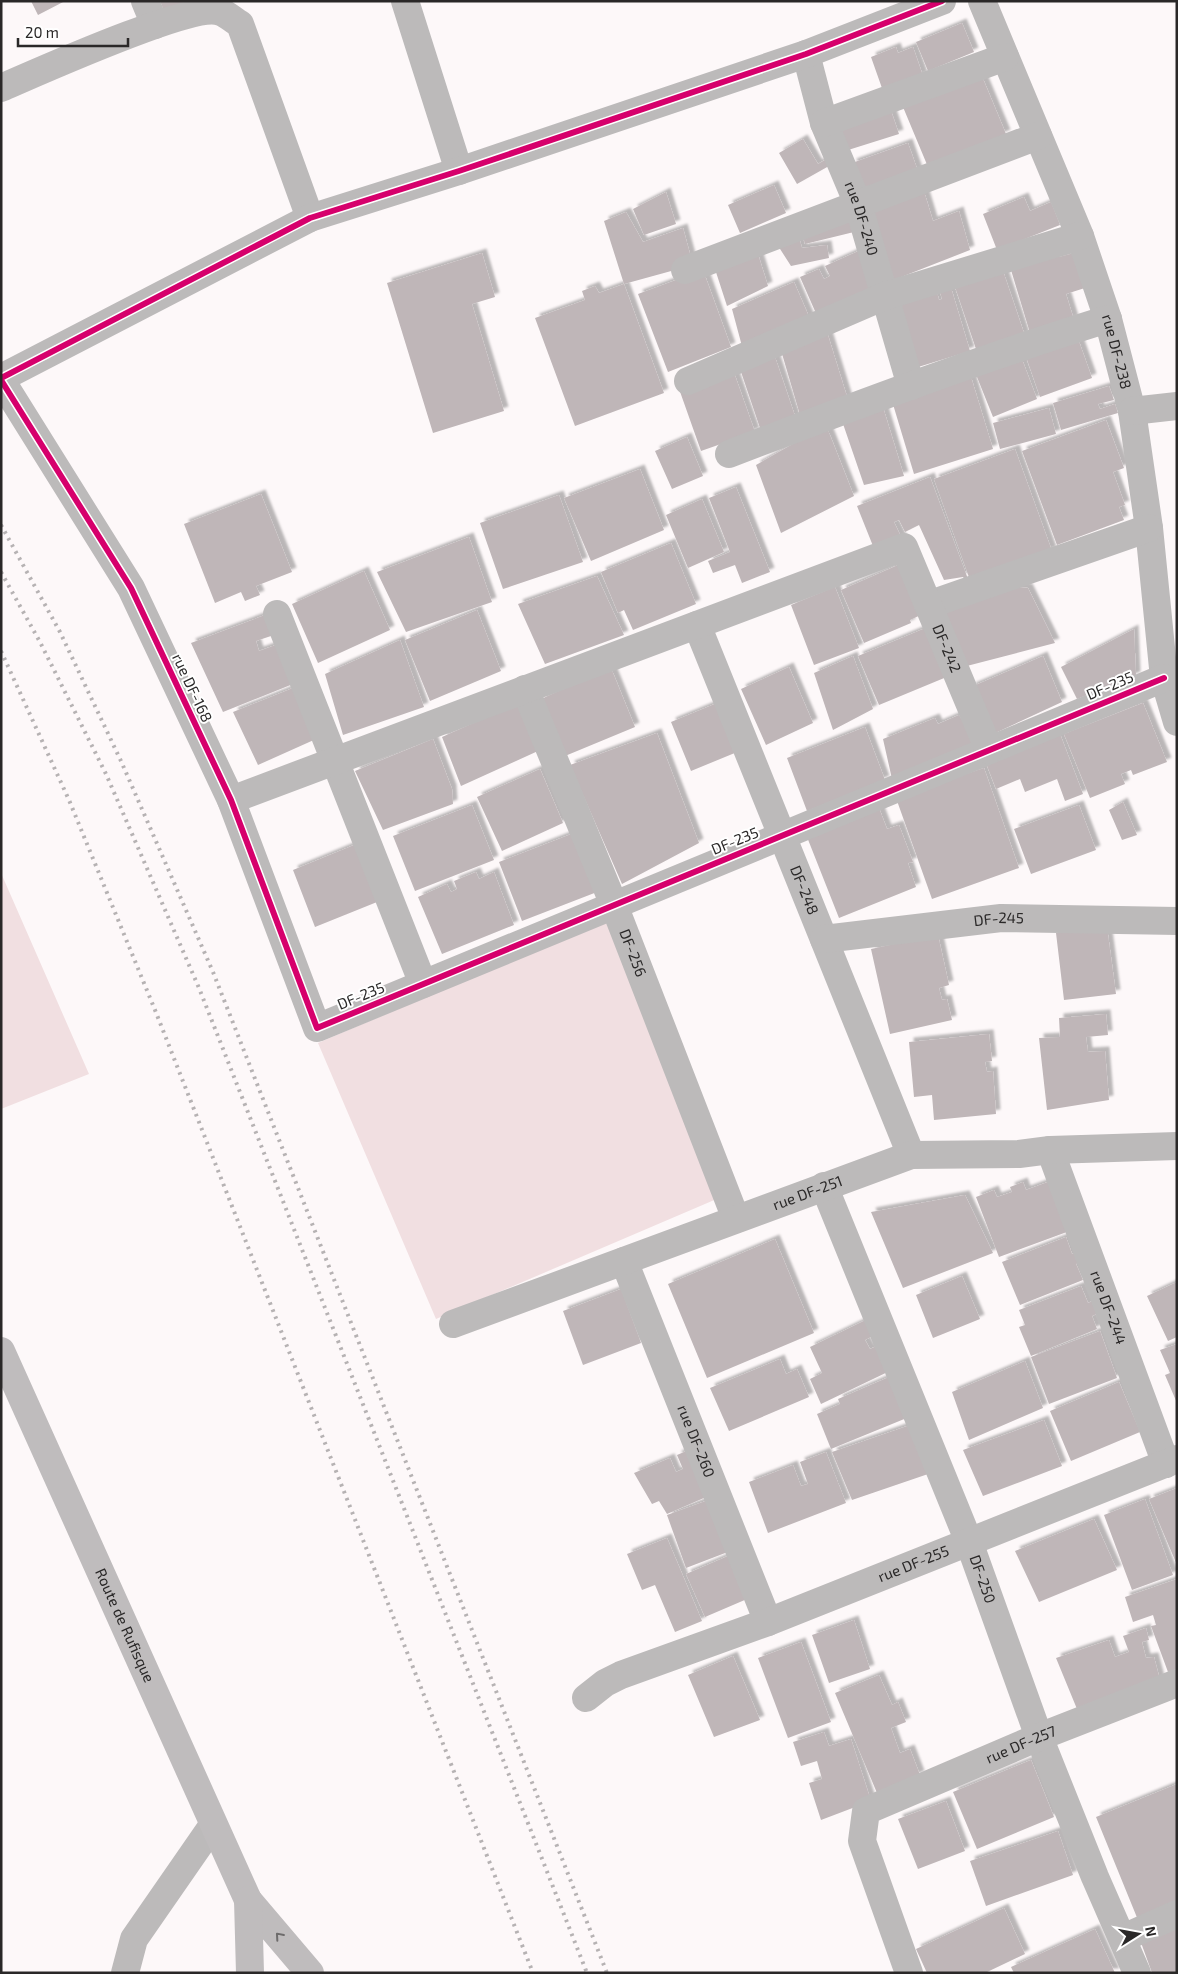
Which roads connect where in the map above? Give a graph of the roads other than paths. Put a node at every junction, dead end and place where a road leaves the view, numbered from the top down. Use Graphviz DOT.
graph roads {
  1 [pos="405,1"];
  2 [pos="942,1"];
  3 [pos="982,1"];
  4 [pos="150,13"];
  5 [pos="806,54"];
  6 [pos="1005,57"];
  7 [pos="1,88"];
  8 [pos="824,123"];
  9 [pos="1038,136"];
  10 [pos="459,171"];
  11 [pos="858,204"];
  12 [pos="310,218"];
  13 [pos="1080,236"];
  14 [pos="685,270"];
  15 [pos="885,296"];
  16 [pos="1108,320"];
  17 [pos="1,379"];
  18 [pos="688,381"];
  19 [pos="911,386"];
  20 [pos="1177,406"];
  21 [pos="1132,411"];
  22 [pos="728,454"];
  23 [pos="1149,528"];
  24 [pos="928,605"];
  25 [pos="277,614"];
  26 [pos="697,625"];
  27 [pos="1164,678"];
  28 [pos="525,690"];
  29 [pos="1177,722"];
  30 [pos="989,750"];
  31 [pos="335,761"];
  32 [pos="231,800"];
  33 [pos="782,835"];
  34 [pos="614,905"];
  35 [pos="1177,921"];
  36 [pos="824,939"];
  37 [pos="423,984"];
  38 [pos="317,1028"];
  39 [pos="1177,1146"];
  40 [pos="1050,1150"];
  41 [pos="911,1155"];
  42 [pos="824,1186"];
  43 [pos="736,1219"];
  44 [pos="624,1261"];
  45 [pos="453,1324"];
  46 [pos="1,1351"];
  47 [pos="1171,1461"];
  48 [pos="969,1542"];
  49 [pos="768,1622"];
  50 [pos="1177,1683"];
  51 [pos="586,1698"];
  52 [pos="1039,1737"];
  53 [pos="213,1825"];
  54 [pos="248,1900"];
  55 [pos="1177,1914"];
  56 [pos="1123,1938"];
  57 [pos="125,1973"];
  58 [pos="250,1973"];
  59 [pos="310,1973"];
  60 [pos="909,1973"];
  61 [pos="1137,1973"];
  1 -- 10 [label="street"];
  2 -- 5 [label="street"];
  3 -- 6 [label="street, rue DF-238"];
  4 -- 7 [label="street"];
  4 -- 12 [label="street"];
  5 -- 8 [label="street, rue DF-240"];
  5 -- 10 [label="street"];
  6 -- 8 [label="street"];
  6 -- 9 [label="street, rue DF-238"];
  8 -- 11 [label="street, rue DF-240"];
  9 -- 11 [label="street"];
  9 -- 13 [label="street, rue DF-238"];
  10 -- 12 [label="street"];
  11 -- 14 [label="street"];
  11 -- 15 [label="street, rue DF-240"];
  12 -- 17 [label="street"];
  13 -- 15 [label="street"];
  13 -- 16 [label="street, rue DF-238"];
  15 -- 18 [label="street"];
  15 -- 19 [label="street, rue DF-240"];
  16 -- 19 [label="street"];
  16 -- 21 [label="street, rue DF-238"];
  17 -- 32 [label="street, rue DF-168"];
  19 -- 22 [label="street"];
  20 -- 21 [label="street"];
  21 -- 23 [label="street, rue DF-238"];
  23 -- 24 [label="street"];
  23 -- 27 [label="street, rue DF-238"];
  24 -- 26 [label="street, DF-242 / DF-242"];
  24 -- 30 [label="street, DF-242 / DF-242"];
  25 -- 31 [label="street"];
  26 -- 28 [label="street"];
  26 -- 33 [label="street, DF-248 / DF-248"];
  27 -- 29 [label="street, rue DF-238"];
  27 -- 30 [label="street, DF-235 / DF-235"];
  28 -- 31 [label="street"];
  28 -- 34 [label="street, DF-256"];
  30 -- 33 [label="street, DF-235 / DF-235"];
  31 -- 32 [label="street"];
  31 -- 37 [label="street"];
  32 -- 38 [label="street, rue DF-168"];
  33 -- 34 [label="street, DF-235 / DF-235"];
  33 -- 36 [label="street, DF-248 / DF-248"];
  34 -- 37 [label="street, DF-235 / DF-235"];
  34 -- 43 [label="street, DF-256"];
  35 -- 36 [label="street, DF-245"];
  36 -- 41 [label="street, DF-248 / DF-248"];
  37 -- 38 [label="street, DF-235 / DF-235"];
  39 -- 40 [label="street, rue DF-251"];
  40 -- 41 [label="street, rue DF-251"];
  40 -- 47 [label="street, rue DF-244"];
  41 -- 42 [label="street, rue DF-251"];
  42 -- 43 [label="street, rue DF-251"];
  42 -- 48 [label="street, DF-250 / DF-250"];
  43 -- 44 [label="street, rue DF-251"];
  44 -- 45 [label="street, rue DF-251"];
  44 -- 49 [label="street, rue DF-260"];
  46 -- 53 [label="main road, Route de Rufisque"];
  47 -- 48 [label="street, rue DF-255"];
  48 -- 49 [label="street, rue DF-255"];
  48 -- 52 [label="street, DF-250 / DF-250"];
  49 -- 51 [label="street, rue DF-255"];
  50 -- 52 [label="street, rue DF-257"];
  52 -- 56 [label="street, DF-250 / DF-250"];
  52 -- 60 [label="street, rue DF-257"];
  53 -- 54 [label="main road, Route de Rufisque"];
  53 -- 57 [label="street"];
  54 -- 58 [label="main road, Route de Rufisque"];
  59 -- 54 [label="main road, Route de Rufisque, one-way"];
  55 -- 56 [label="street"];
  56 -- 61 [label="street, DF-250 / DF-250"];
}
